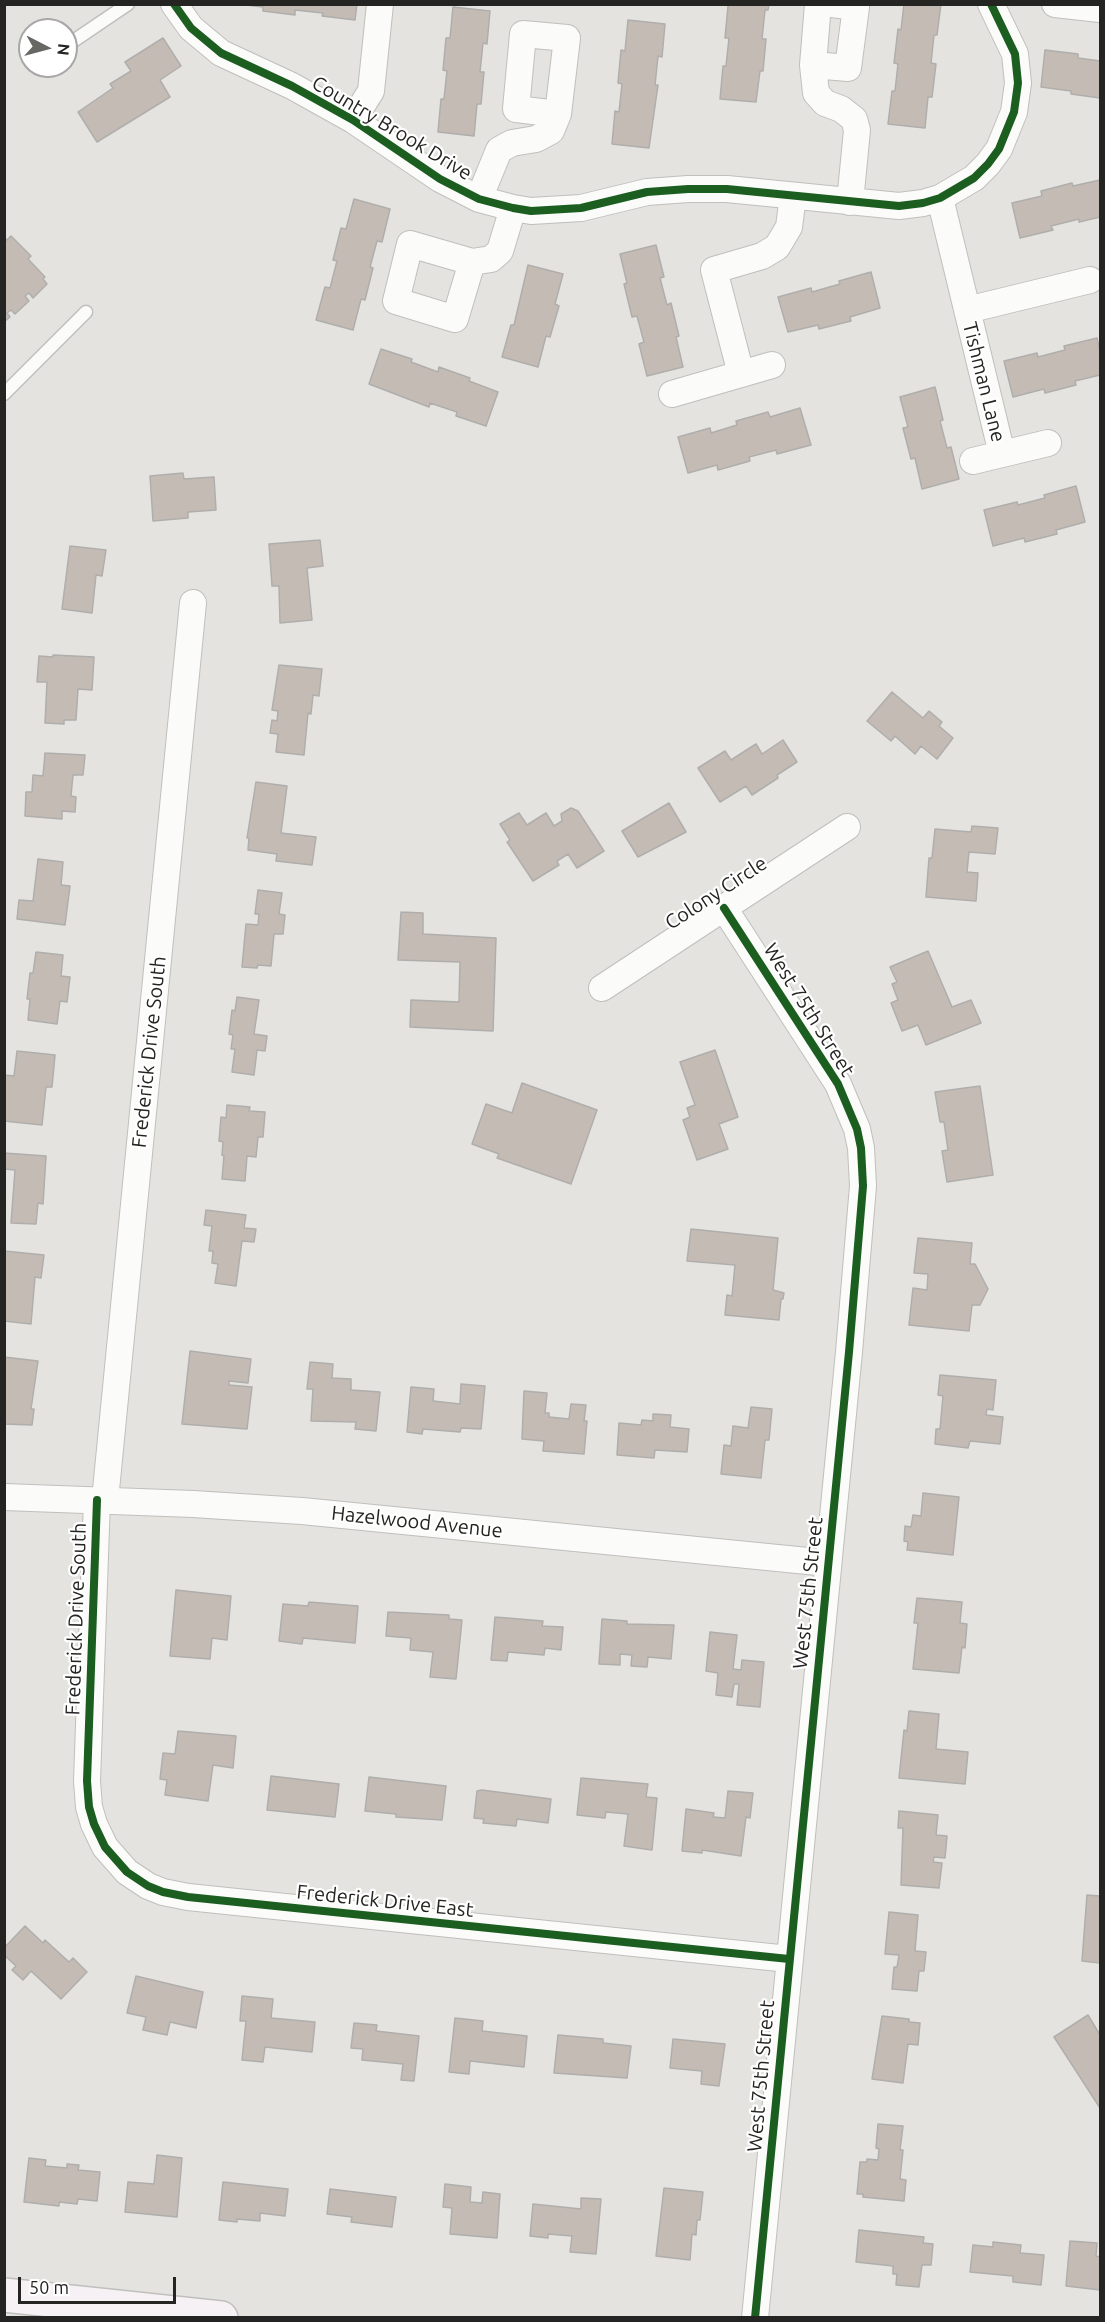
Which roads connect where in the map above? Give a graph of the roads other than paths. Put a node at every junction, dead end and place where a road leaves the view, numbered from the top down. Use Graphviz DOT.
graph roads {
  1 [pos="128,4"];
  2 [pos="174,4"];
  3 [pos="380,4"];
  4 [pos="818,4"];
  5 [pos="832,4"];
  6 [pos="991,4"];
  7 [pos="1055,4"];
  8 [pos="1101,9"];
  9 [pos="78,38"];
  10 [pos="813,64"];
  11 [pos="558,114"];
  12 [pos="353,120"];
  13 [pos="793,196"];
  14 [pos="940,198"];
  15 [pos="479,199"];
  16 [pos="850,202"];
  17 [pos="513,208"];
  18 [pos="472,262"];
  19 [pos="1090,280"];
  20 [pos="967,310"];
  21 [pos="86,312"];
  22 [pos="772,365"];
  23 [pos="741,374"];
  24 [pos="4,394"];
  25 [pos="672,394"];
  26 [pos="1048,443"];
  27 [pos="1002,454"];
  28 [pos="973,461"];
  29 [pos="193,603"];
  30 [pos="847,827"];
  31 [pos="724,908"];
  32 [pos="602,988"];
  33 [pos="4,1497"];
  34 [pos="101,1500"];
  35 [pos="828,1563"];
  36 [pos="89,1739"];
  37 [pos="789,1959"];
  38 [pos="4,2295"];
  39 [pos="221,2318"];
  40 [pos="755,2318"];
  1 -- 9 [label="lane"];
  2 -- 12 [label="street, Country Brook Drive"];
  3 -- 12 [label="street, Country Brook Drive"];
  4 -- 10 [label="street"];
  5 -- 10 [label="street"];
  6 -- 14 [label="street"];
  7 -- 8 [label="street"];
  10 -- 16 [label="street"];
  11 -- 15 [label="street, Country Brook Drive"];
  12 -- 15 [label="street, Country Brook Drive"];
  13 -- 16 [label="street, Country Brook Drive"];
  13 -- 17 [label="street, Country Brook Drive"];
  13 -- 23 [label="street"];
  14 -- 16 [label="street, Country Brook Drive"];
  14 -- 20 [label="street, Tishman Lane"];
  15 -- 17 [label="street, Country Brook Drive"];
  17 -- 18 [label="street"];
  19 -- 20 [label="street, Tishman Lane"];
  20 -- 27 [label="street, Tishman Lane"];
  21 -- 24 [label="lane"];
  22 -- 23 [label="street"];
  23 -- 25 [label="street"];
  26 -- 27 [label="street, Tishman Lane"];
  27 -- 28 [label="street, Tishman Lane"];
  29 -- 34 [label="street, Frederick Drive South"];
  30 -- 31 [label="street, Colony Circle"];
  31 -- 32 [label="street, Colony Circle"];
  31 -- 35 [label="street, West 75th Street"];
  33 -- 34 [label="street, Hazelwood Avenue"];
  34 -- 35 [label="street, Hazelwood Avenue"];
  34 -- 36 [label="street, Frederick Drive South"];
  35 -- 37 [label="street, West 75th Street"];
  36 -- 37 [label="street, Frederick Drive East"];
  37 -- 40 [label="street, West 75th Street"];
  38 -- 39 [label="street"];
}
